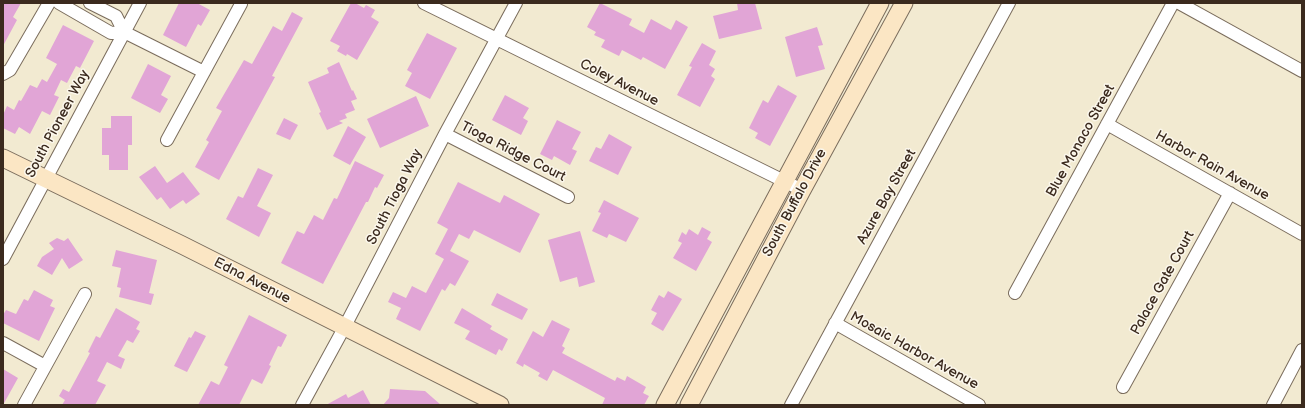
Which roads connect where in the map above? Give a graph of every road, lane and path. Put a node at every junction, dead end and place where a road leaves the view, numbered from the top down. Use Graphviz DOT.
graph roads {
  1 [pos="49,3"];
  2 [pos="59,3"];
  3 [pos="90,3"];
  4 [pos="140,3"];
  5 [pos="424,3"];
  6 [pos="516,3"];
  7 [pos="880,3"];
  8 [pos="904,3"];
  9 [pos="1009,3"];
  10 [pos="1173,3"];
  11 [pos="1179,3"];
  12 [pos="241,4"];
  13 [pos="124,32"];
  14 [pos="497,39"];
  15 [pos="1302,71"];
  16 [pos="204,72"];
  17 [pos="3,74"];
  18 [pos="1107,124"];
  19 [pos="445,134"];
  20 [pos="167,140"];
  21 [pos="3,158"];
  22 [pos="46,179"];
  23 [pos="784,181"];
  24 [pos="802,190"];
  25 [pos="1230,193"];
  26 [pos="568,197"];
  27 [pos="1302,234"];
  28 [pos="3,259"];
  29 [pos="1015,293"];
  30 [pos="85,294"];
  31 [pos="835,323"];
  32 [pos="344,328"];
  33 [pos="3,343"];
  34 [pos="1302,350"];
  35 [pos="45,366"];
  36 [pos="1123,387"];
  37 [pos="976,404"];
  38 [pos="24,405"];
  39 [pos="302,405"];
  40 [pos="500,405"];
  41 [pos="665,405"];
  42 [pos="689,405"];
  43 [pos="791,405"];
  44 [pos="1272,405"];
  1 -- 17 [label="street"];
  2 -- 13 [label="street"];
  3 -- 13 [label="street"];
  4 -- 13 [label="street, South Pioneer Way"];
  5 -- 14 [label="street, Coley Avenue"];
  6 -- 14 [label="street, South Tioga Way"];
  7 -- 23 [label="main road, South Buffalo Drive"];
  8 -- 24 [label="main road, South Buffalo Drive"];
  9 -- 31 [label="street, Azure Bay Street"];
  10 -- 18 [label="street, Blue Monaco Street"];
  11 -- 15 [label="street"];
  12 -- 16 [label="street"];
  13 -- 16 [label="street"];
  13 -- 22 [label="street, South Pioneer Way"];
  14 -- 19 [label="street, South Tioga Way"];
  14 -- 23 [label="street, Coley Avenue"];
  16 -- 20 [label="street"];
  18 -- 25 [label="street, Harbor Rain Avenue"];
  18 -- 29 [label="street, Blue Monaco Street"];
  19 -- 26 [label="street, Tioga Ridge Court"];
  19 -- 32 [label="street, South Tioga Way"];
  21 -- 22 [label="main road, Edna Avenue"];
  22 -- 28 [label="street, South Pioneer Way"];
  22 -- 32 [label="main road, Edna Avenue"];
  23 -- 24 [label="street, Coley Avenue"];
  23 -- 41 [label="main road, South Buffalo Drive"];
  24 -- 42 [label="main road, South Buffalo Drive"];
  25 -- 27 [label="street, Harbor Rain Avenue"];
  25 -- 36 [label="street, Palace Gate Court"];
  30 -- 35 [label="street"];
  31 -- 37 [label="street, Mosaic Harbor Avenue"];
  31 -- 43 [label="street, Azure Bay Street"];
  32 -- 39 [label="street, South Tioga Way"];
  32 -- 40 [label="main road, Edna Avenue"];
  33 -- 35 [label="street"];
  34 -- 44 [label="street"];
  35 -- 38 [label="street"];
}
